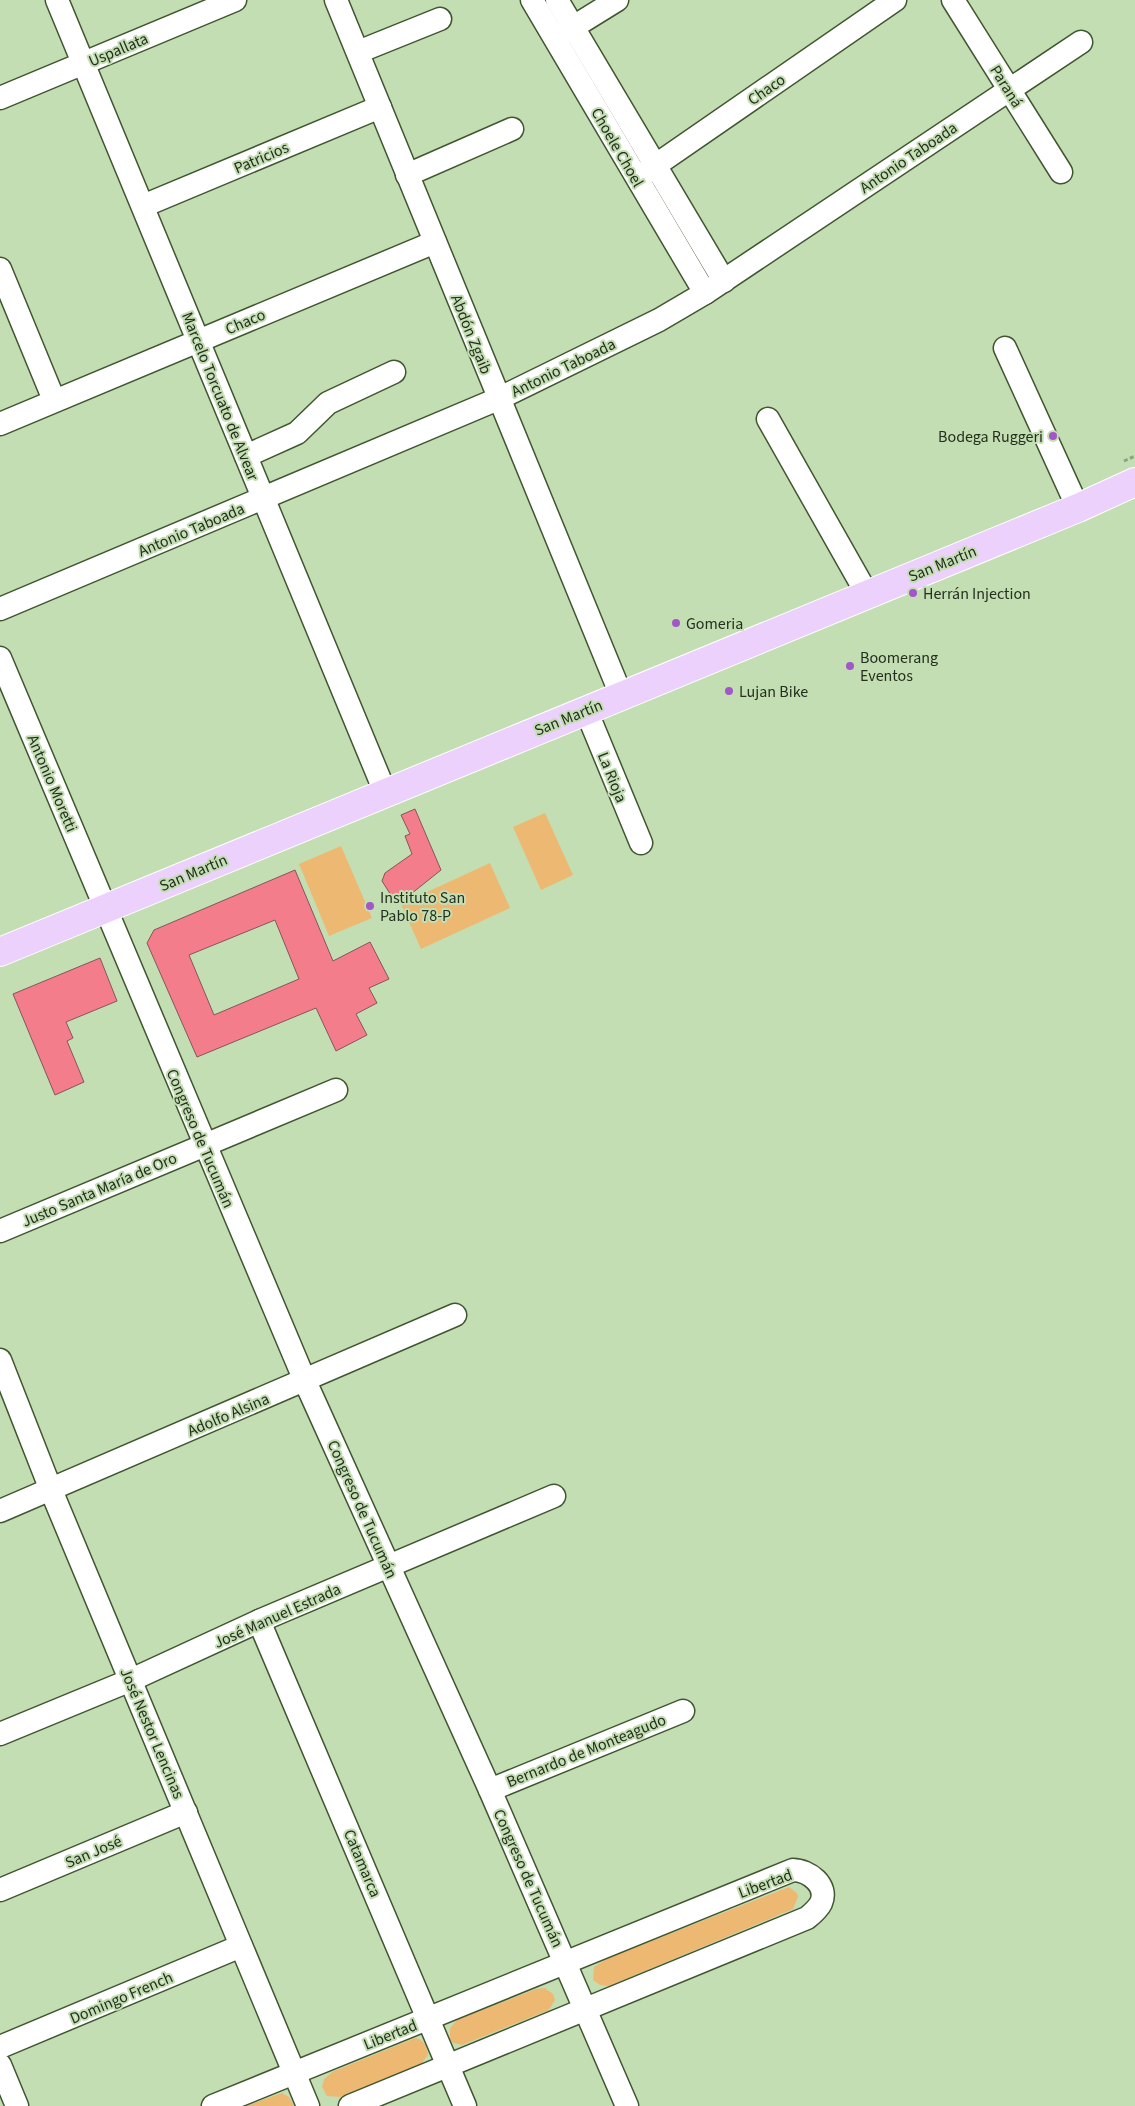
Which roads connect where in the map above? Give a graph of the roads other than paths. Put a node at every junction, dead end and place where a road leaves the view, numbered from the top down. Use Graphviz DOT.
graph roads {
  1 [pos="57,0"];
  2 [pos="235,0"];
  3 [pos="336,0"];
  4 [pos="532,0"];
  5 [pos="557,0"];
  6 [pos="617,0"];
  7 [pos="896,0"];
  8 [pos="953,0"];
  9 [pos="440,19"];
  10 [pos="573,27"];
  11 [pos="554,39"];
  12 [pos="1081,42"];
  13 [pos="358,52"];
  14 [pos="84,63"];
  15 [pos="1009,90"];
  16 [pos="0,98"];
  17 [pos="380,107"];
  18 [pos="512,129"];
  19 [pos="655,166"];
  20 [pos="1061,172"];
  21 [pos="408,175"];
  22 [pos="636,179"];
  23 [pos="143,206"];
  24 [pos="435,242"];
  25 [pos="0,268"];
  26 [pos="724,281"];
  27 [pos="705,293"];
  28 [pos="198,340"];
  29 [pos="1005,348"];
  30 [pos="394,372"];
  31 [pos="498,399"];
  32 [pos="54,400"];
  33 [pos="768,419"];
  34 [pos="0,424"];
  35 [pos="246,456"];
  36 [pos="1135,482"];
  37 [pos="263,499"];
  38 [pos="1078,508"];
  39 [pos="867,594"];
  40 [pos="0,609"];
  41 [pos="0,658"];
  42 [pos="621,695"];
  43 [pos="586,710"];
  44 [pos="385,792"];
  45 [pos="641,843"];
  46 [pos="105,909"];
  47 [pos="0,952"];
  48 [pos="336,1090"];
  49 [pos="204,1145"];
  50 [pos="0,1231"];
  51 [pos="455,1315"];
  52 [pos="0,1360"];
  53 [pos="305,1381"];
  54 [pos="52,1490"];
  55 [pos="554,1496"];
  56 [pos="0,1511"];
  57 [pos="389,1566"];
  58 [pos="259,1622"];
  59 [pos="131,1680"];
  60 [pos="683,1711"];
  61 [pos="0,1734"];
  62 [pos="490,1790"];
  63 [pos="186,1812"];
  64 [pos="0,1890"];
  65 [pos="242,1946"];
  66 [pos="565,1962"];
  67 [pos="585,2009"];
  68 [pos="430,2018"];
  69 [pos="0,2047"];
  70 [pos="0,2065"];
  71 [pos="449,2066"];
  72 [pos="294,2072"];
  73 [pos="17,2106"];
  74 [pos="213,2106"];
  75 [pos="308,2106"];
  76 [pos="350,2106"];
  77 [pos="465,2106"];
  78 [pos="627,2106"];
  1 -- 14 [label="street, Marcelo Torcuato de Alvear"];
  2 -- 14 [label="street, Uspallata"];
  3 -- 13 [label="street, Abdón Zgaib"];
  4 -- 11 [label="street, Choele Choel"];
  5 -- 10 [label="street, Choele Choel"];
  6 -- 10 [label="street"];
  7 -- 19 [label="street, Chaco"];
  8 -- 15 [label="street, Paraná"];
  9 -- 13 [label="street"];
  10 -- 11 [label="street"];
  10 -- 19 [label="street, Choele Choel"];
  11 -- 22 [label="street, Choele Choel"];
  12 -- 15 [label="street, Antonio Taboada"];
  13 -- 17 [label="street, Abdón Zgaib"];
  14 -- 16 [label="street, Uspallata"];
  14 -- 23 [label="street, Marcelo Torcuato de Alvear"];
  15 -- 20 [label="street, Paraná"];
  15 -- 26 [label="street, Antonio Taboada"];
  17 -- 21 [label="street, Abdón Zgaib"];
  17 -- 23 [label="street, Patricios"];
  18 -- 21 [label="street"];
  19 -- 22 [label="street, Chaco"];
  19 -- 26 [label="street, Choele Choel"];
  21 -- 24 [label="street, Abdón Zgaib"];
  22 -- 27 [label="street, Choele Choel"];
  23 -- 28 [label="street, Marcelo Torcuato de Alvear"];
  24 -- 28 [label="street, Chaco"];
  24 -- 31 [label="street, Abdón Zgaib"];
  25 -- 32 [label="street"];
  26 -- 27 [label="street, Antonio Taboada"];
  27 -- 31 [label="street, Antonio Taboada"];
  28 -- 32 [label="street, Chaco"];
  28 -- 35 [label="street, Marcelo Torcuato de Alvear"];
  29 -- 38 [label="street"];
  30 -- 35 [label="street"];
  31 -- 37 [label="street, Antonio Taboada"];
  31 -- 42 [label="street, Abdón Zgaib"];
  32 -- 34 [label="street, Chaco"];
  33 -- 39 [label="street"];
  35 -- 37 [label="street, Marcelo Torcuato de Alvear"];
  36 -- 38 [label="main road, San Martín"];
  37 -- 40 [label="street, Antonio Taboada"];
  37 -- 44 [label="street, Marcelo Torcuato de Alvear"];
  38 -- 39 [label="main road, San Martín"];
  39 -- 42 [label="main road, San Martín"];
  41 -- 46 [label="street, Antonio Moretti"];
  42 -- 43 [label="main road, San Martín"];
  43 -- 44 [label="main road, San Martín"];
  43 -- 45 [label="street, La Rioja"];
  44 -- 46 [label="main road, San Martín"];
  46 -- 47 [label="main road, San Martín"];
  46 -- 49 [label="street, Congreso de Tucumán"];
  48 -- 49 [label="street, Justo Santa María de Oro"];
  49 -- 50 [label="street, Justo Santa María de Oro"];
  49 -- 53 [label="street, Congreso de Tucumán"];
  51 -- 53 [label="street, Adolfo Alsina"];
  52 -- 54 [label="street, José Nestor Lencinas"];
  53 -- 54 [label="street, Adolfo Alsina"];
  53 -- 57 [label="street, Congreso de Tucumán"];
  54 -- 56 [label="street, Adolfo Alsina"];
  54 -- 59 [label="street, José Nestor Lencinas"];
  55 -- 57 [label="street, José Manuel Estrada"];
  57 -- 58 [label="street, José Manuel Estrada"];
  57 -- 62 [label="street, Congreso de Tucumán"];
  58 -- 59 [label="street, José Manuel Estrada"];
  58 -- 68 [label="street, Catamarca"];
  59 -- 61 [label="street, José Manuel Estrada"];
  59 -- 63 [label="street, José Nestor Lencinas"];
  60 -- 62 [label="street, Bernardo de Monteagudo"];
  62 -- 66 [label="street, Congreso de Tucumán"];
  63 -- 64 [label="street, San José"];
  63 -- 65 [label="street, José Nestor Lencinas"];
  65 -- 69 [label="street, Domingo French"];
  65 -- 72 [label="street, José Nestor Lencinas"];
  66 -- 67 [label="street, Congreso de Tucumán"];
  66 -- 67 [label="street, Libertad"];
  66 -- 68 [label="street, Libertad"];
  67 -- 71 [label="street, Libertad"];
  67 -- 78 [label="street, Congreso de Tucumán"];
  68 -- 71 [label="street, Catamarca"];
  68 -- 72 [label="street, Libertad"];
  70 -- 73 [label="street"];
  71 -- 76 [label="street, Libertad"];
  71 -- 77 [label="street, Catamarca"];
  72 -- 74 [label="street, Libertad"];
  72 -- 75 [label="street, José Nestor Lencinas"];
}
